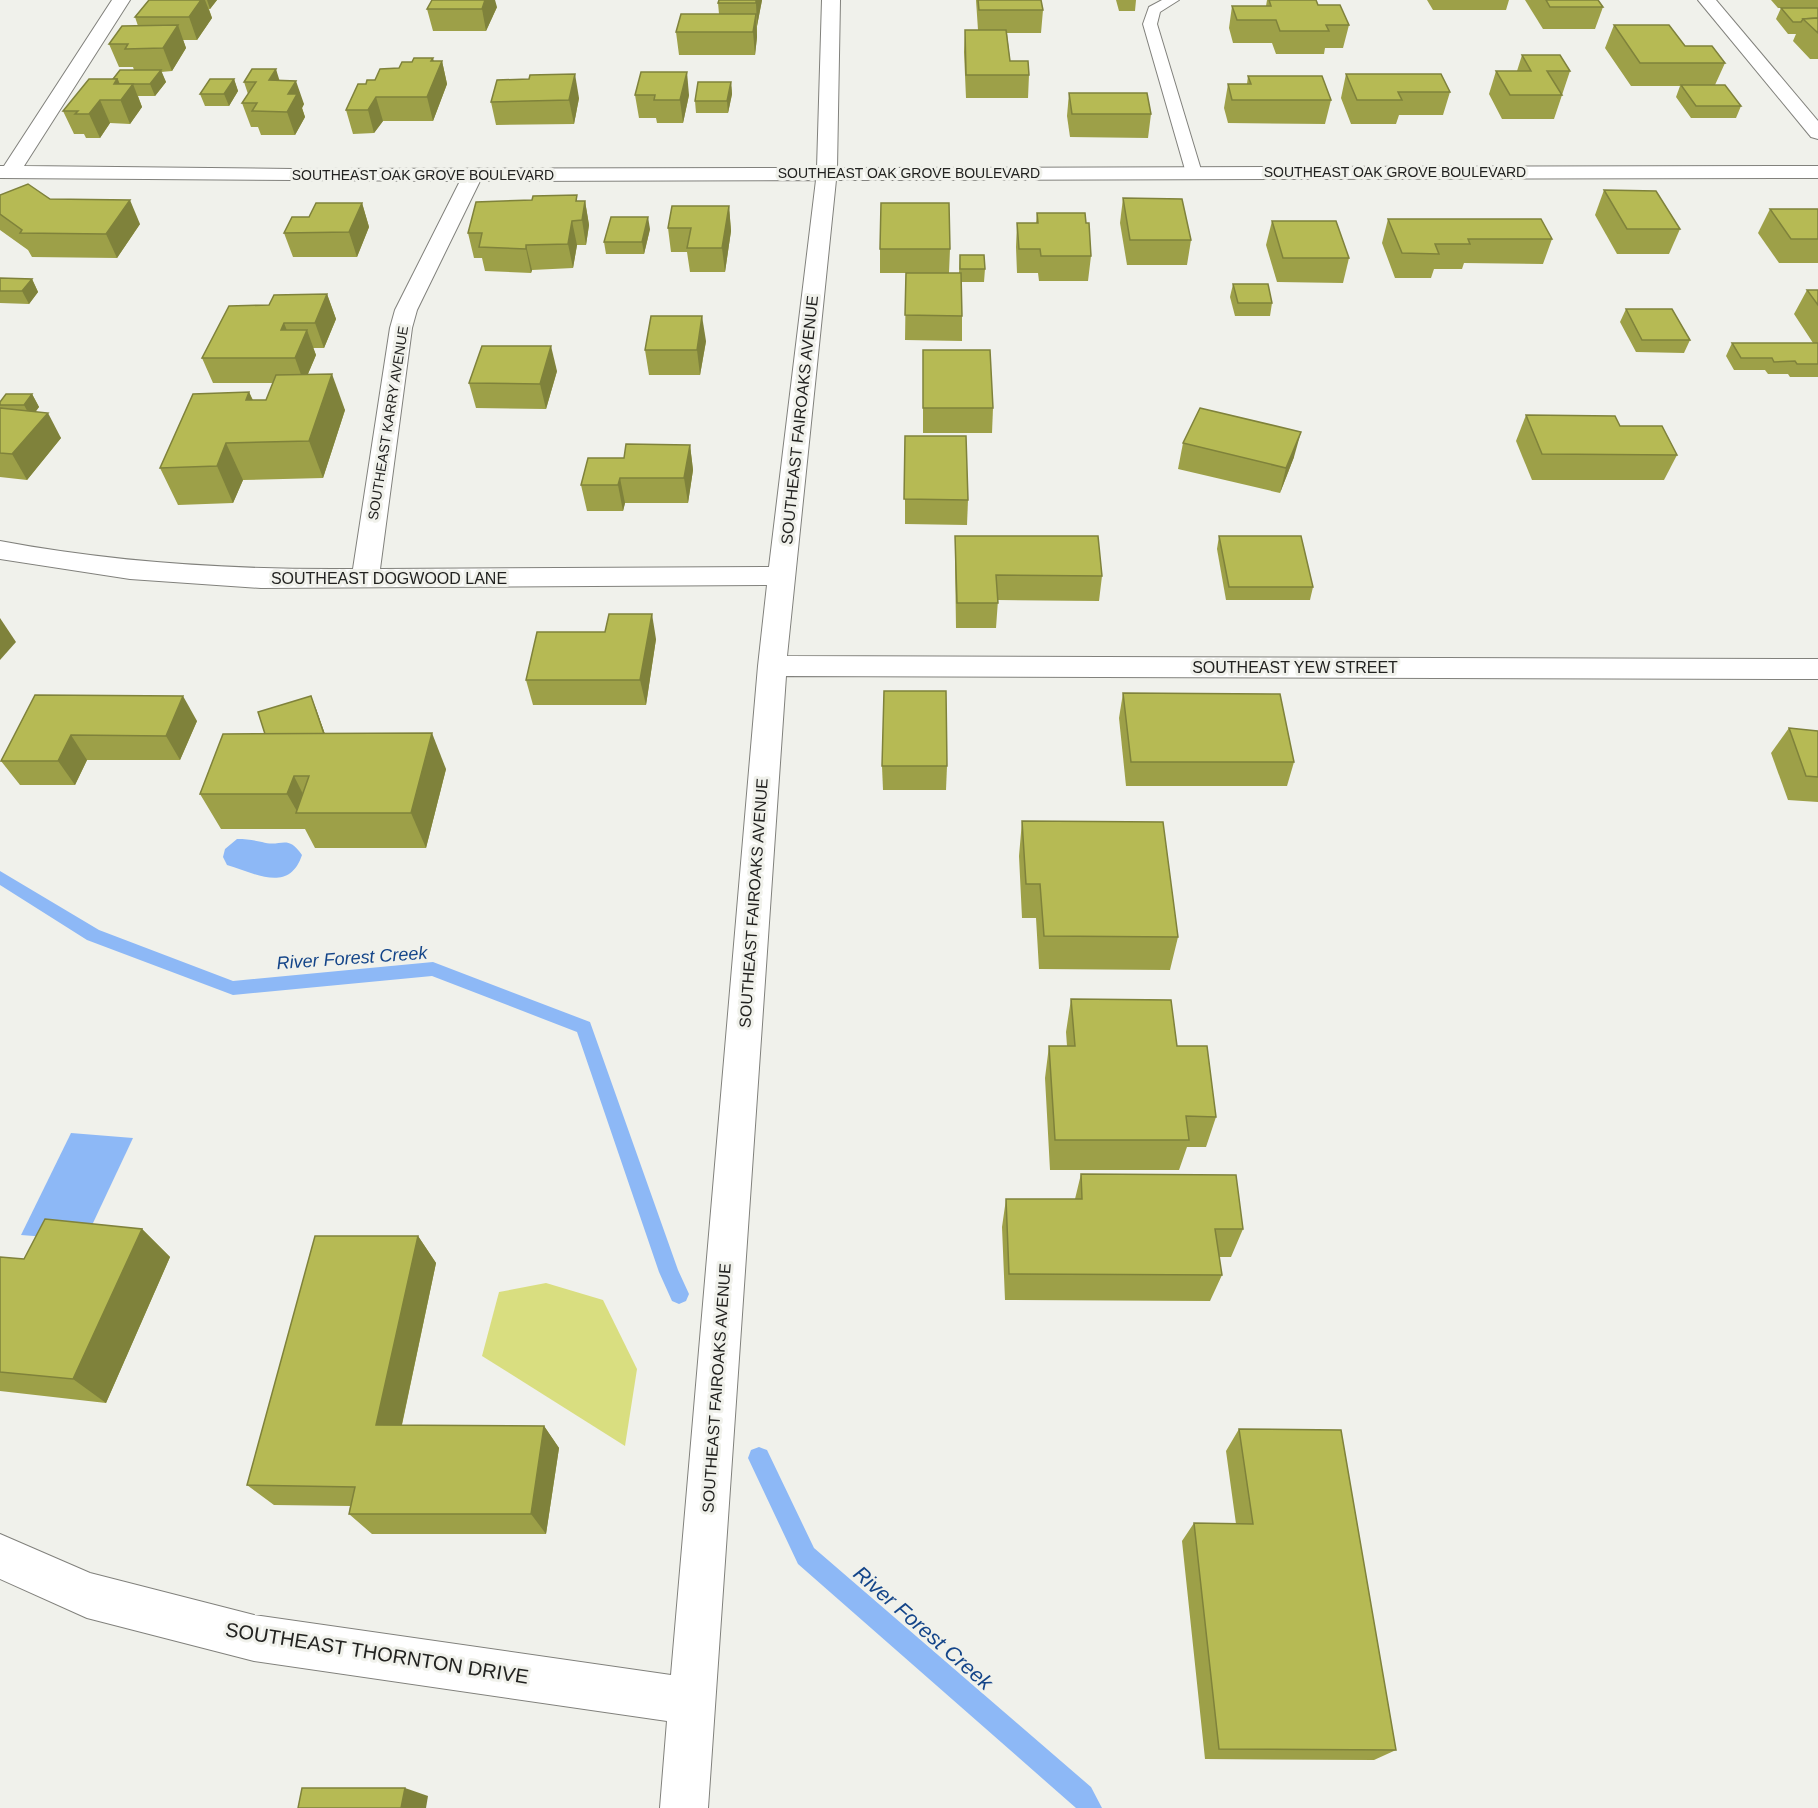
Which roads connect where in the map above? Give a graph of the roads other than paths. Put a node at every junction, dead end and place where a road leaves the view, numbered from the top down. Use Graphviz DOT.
graph roads {
  1 [pos="120,0"];
  2 [pos="831,0"];
  3 [pos="1172,0"];
  4 [pos="1707,0"];
  5 [pos="1818,133"];
  6 [pos="5,172"];
  7 [pos="1818,172"];
  8 [pos="826,173"];
  9 [pos="1194,173"];
  10 [pos="473,175"];
  11 [pos="0,550"];
  12 [pos="781,576"];
  13 [pos="365,579"];
  14 [pos="772,666"];
  15 [pos="1818,669"];
  16 [pos="0,1556"];
  17 [pos="692,1701"];
  18 [pos="684,1808"];
  1 -- 6 [label="street"];
  2 -- 8 [label="street, SOUTHEAST FAIROAKS AVENUE"];
  3 -- 9 [label="lane"];
  4 -- 5 [label="street"];
  6 -- 10 [label="street, SOUTHEAST OAK GROVE BOULEVARD"];
  7 -- 9 [label="street, SOUTHEAST OAK GROVE BOULEVARD"];
  8 -- 9 [label="street, SOUTHEAST OAK GROVE BOULEVARD"];
  8 -- 10 [label="street, SOUTHEAST OAK GROVE BOULEVARD"];
  8 -- 12 [label="street, SOUTHEAST FAIROAKS AVENUE"];
  10 -- 13 [label="street, SOUTHEAST KARRY AVENUE"];
  11 -- 13 [label="street, SOUTHEAST DOGWOOD LANE"];
  12 -- 13 [label="street, SOUTHEAST DOGWOOD LANE"];
  12 -- 14 [label="street, SOUTHEAST FAIROAKS AVENUE"];
  14 -- 15 [label="street, SOUTHEAST YEW STREET"];
  14 -- 17 [label="street, SOUTHEAST FAIROAKS AVENUE"];
  16 -- 17 [label="street, SOUTHEAST THORNTON DRIVE"];
  17 -- 18 [label="street, SOUTHEAST FAIROAKS AVENUE"];
}
